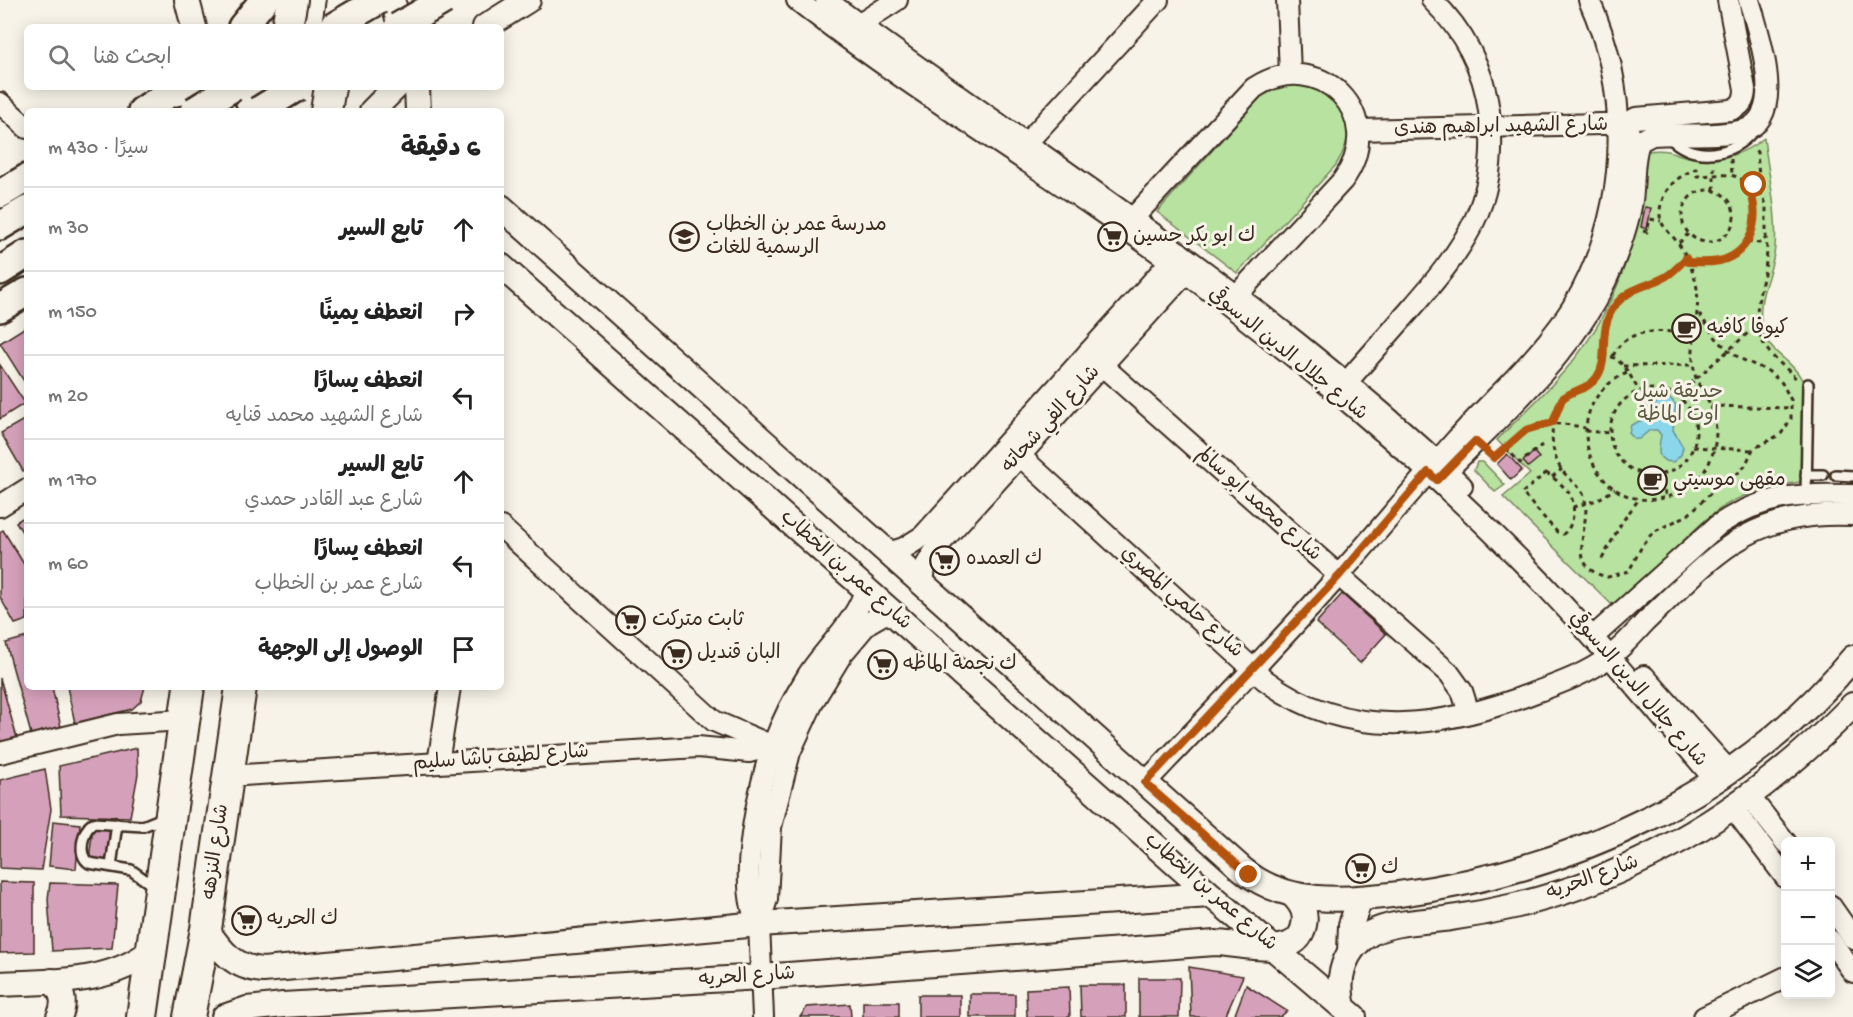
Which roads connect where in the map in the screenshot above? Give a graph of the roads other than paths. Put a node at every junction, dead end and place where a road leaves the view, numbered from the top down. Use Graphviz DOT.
graph roads {
  1 [pos="187,0"];
  2 [pos="264,0"];
  3 [pos="292,0"];
  4 [pos="342,0"];
  5 [pos="379,0"];
  6 [pos="392,0"];
  7 [pos="444,0"];
  8 [pos="528,0"];
  9 [pos="797,0"];
  10 [pos="826,0"];
  11 [pos="897,0"];
  12 [pos="1158,0"];
  13 [pos="1287,0"];
  14 [pos="1432,0"];
  15 [pos="1589,0"];
  16 [pos="1728,0"];
  17 [pos="1749,0"];
  18 [pos="193,24"];
  19 [pos="244,24"];
  20 [pos="288,24"];
  21 [pos="338,24"];
  22 [pos="338,24"];
  23 [pos="398,24"];
  24 [pos="404,24"];
  25 [pos="490,24"];
  26 [pos="852,29"];
  27 [pos="1290,74"];
  28 [pos="175,90"];
  29 [pos="187,90"];
  30 [pos="228,90"];
  31 [pos="276,90"];
  32 [pos="292,90"];
  33 [pos="330,90"];
  34 [pos="393,90"];
  35 [pos="417,90"];
  36 [pos="1743,102"];
  37 [pos="0,103"];
  38 [pos="147,108"];
  39 [pos="199,108"];
  40 [pos="219,108"];
  41 [pos="263,108"];
  42 [pos="272,108"];
  43 [pos="326,108"];
  44 [pos="375,108"];
  45 [pos="418,108"];
  46 [pos="1761,118"];
  47 [pos="24,125"];
  48 [pos="1491,127"];
  49 [pos="1620,128"];
  50 [pos="1358,130"];
  51 [pos="1666,134"];
  52 [pos="1640,141"];
  53 [pos="1021,148"];
  54 [pos="24,180"];
  55 [pos="0,194"];
  56 [pos="504,210"];
  57 [pos="24,212"];
  58 [pos="1133,218"];
  59 [pos="0,226"];
  60 [pos="24,256"];
  61 [pos="1182,262"];
  62 [pos="504,269"];
  63 [pos="0,271"];
  64 [pos="24,294"];
  65 [pos="1237,295"];
  66 [pos="0,308"];
  67 [pos="1095,359"];
  68 [pos="1804,384"];
  69 [pos="1342,388"];
  70 [pos="1013,450"];
  71 [pos="1437,471"];
  72 [pos="1823,475"];
  73 [pos="1836,475"];
  74 [pos="1853,476"];
  75 [pos="1806,485"];
  76 [pos="24,491"];
  77 [pos="1853,495"];
  78 [pos="0,506"];
  79 [pos="1853,515"];
  80 [pos="504,531"];
  81 [pos="888,553"];
  82 [pos="1339,576"];
  83 [pos="923,584"];
  84 [pos="864,588"];
  85 [pos="893,613"];
  86 [pos="1598,633"];
  87 [pos="1615,652"];
  88 [pos="1853,658"];
  89 [pos="1252,668"];
  90 [pos="189,690"];
  91 [pos="240,690"];
  92 [pos="450,690"];
  93 [pos="1853,705"];
  94 [pos="1469,713"];
  95 [pos="184,720"];
  96 [pos="714,721"];
  97 [pos="698,747"];
  98 [pos="782,749"];
  99 [pos="0,753"];
  100 [pos="438,764"];
  101 [pos="1722,775"];
  102 [pos="228,776"];
  103 [pos="1145,783"];
  104 [pos="1741,802"];
  105 [pos="173,813"];
  106 [pos="117,824"];
  107 [pos="1781,839"];
  108 [pos="111,866"];
  109 [pos="1781,871"];
  110 [pos="160,892"];
  111 [pos="1211,895"];
  112 [pos="1293,895"];
  113 [pos="1360,898"];
  114 [pos="759,924"];
  115 [pos="1835,924"];
  116 [pos="206,929"];
  117 [pos="1840,943"];
  118 [pos="1272,948"];
  119 [pos="152,951"];
  120 [pos="1350,952"];
  121 [pos="282,968"];
  122 [pos="1853,972"];
  123 [pos="761,977"];
  124 [pos="1781,979"];
  125 [pos="52,981"];
  126 [pos="0,984"];
  127 [pos="283,1005"];
  128 [pos="1348,1012"];
  129 [pos="59,1017"];
  130 [pos="142,1017"];
  131 [pos="189,1017"];
  132 [pos="224,1017"];
  133 [pos="763,1017"];
  134 [pos="1704,1017"];
  1 -- 18 [label="street"];
  2 -- 19 [label="main road"];
  3 -- 20 [label="main road"];
  4 -- 21 [label="main road"];
  5 -- 22 [label="main road, bridge"];
  6 -- 23 [label="street"];
  7 -- 24 [label="main road, bridge"];
  8 -- 25 [label="street"];
  9 -- 26 [label="street, شارع جلال الدين الدسوقي"];
  10 -- 26 [label="street, شارع جلال الدين الدسوقي"];
  11 -- 26 [label="street"];
  12 -- 53 [label="street"];
  13 -- 27 [label="street"];
  14 -- 48 [label="street"];
  15 -- 49 [label="street"];
  16 -- 36 [label="street"];
  17 -- 46 [label="street"];
  26 -- 53 [label="street, شارع جلال الدين الدسوقي"];
  27 -- 50 [label="street"];
  27 -- 58 [label="street"];
  28 -- 38 [label="main road"];
  29 -- 40 [label="main road"];
  30 -- 39 [label="main road, bridge"];
  31 -- 42 [label="main road"];
  32 -- 41 [label="main road, bridge"];
  33 -- 43 [label="main road"];
  34 -- 44 [label="street"];
  35 -- 45 [label="street"];
  36 -- 46 [label="street"];
  36 -- 49 [label="street"];
  37 -- 47 [label="street"];
  46 -- 51 [label="street"];
  46 -- 51 [label="lane"];
  48 -- 49 [label="street, شارع الشهيد ابراهيم هندى"];
  48 -- 50 [label="street, شارع الشهيد ابراهيم هندى"];
  48 -- 69 [label="street"];
  49 -- 52 [label="street, شارع الشهيد ابراهيم هندى"];
  49 -- 71 [label="street"];
  50 -- 65 [label="street"];
  51 -- 52 [label="street"];
  52 -- 71 [label="street"];
  53 -- 58 [label="street, شارع جلال الدين الدسوقي"];
  53 -- 61 [label="street, شارع جلال الدين الدسوقي"];
  54 -- 55 [label="main road"];
  56 -- 81 [label="street, شارع عمر بن الخطاب"];
  57 -- 59 [label="main road"];
  58 -- 61 [label="street, شارع جلال الدين الدسوقي"];
  60 -- 63 [label="main road"];
  61 -- 65 [label="street, شارع جلال الدين الدسوقي"];
  61 -- 67 [label="street, شارع الفي شحاته"];
  61 -- 69 [label="street, شارع جلال الدين الدسوقي"];
  62 -- 84 [label="street, شارع عمر بن الخطاب"];
  64 -- 66 [label="main road"];
  65 -- 69 [label="street, شارع جلال الدين الدسوقي"];
  67 -- 70 [label="street, شارع الفي شحاته"];
  67 -- 82 [label="street, شارع محمد ابو سالم"];
  68 -- 75 [label="lane"];
  69 -- 71 [label="street, شارع جلال الدين الدسوقي"];
  70 -- 81 [label="street, شارع الفي شحاته"];
  70 -- 83 [label="street, شارع الفي شحاته"];
  70 -- 89 [label="street, شارع حلمي المصري"];
  71 -- 82 [label="street"];
  71 -- 86 [label="street, شارع جلال الدين الدسوقي"];
  72 -- 75 [label="lane"];
  73 -- 74 [label="lane"];
  75 -- 77 [label="street"];
  75 -- 86 [label="street"];
  76 -- 78 [label="street"];
  79 -- 87 [label="street, شارع حلمي المصري"];
  80 -- 96 [label="street"];
  81 -- 83 [label="street, شارع عمر بن الخطاب"];
  82 -- 89 [label="street"];
  82 -- 94 [label="street, شارع محمد ابو سالم"];
  83 -- 103 [label="street, شارع عمر بن الخطاب"];
  84 -- 85 [label="street, شارع عمر بن الخطاب"];
  84 -- 98 [label="street"];
  85 -- 98 [label="street"];
  85 -- 111 [label="street, شارع عمر بن الخطاب"];
  86 -- 87 [label="street, شارع جلال الدين الدسوقي"];
  87 -- 94 [label="street, شارع حلمي المصري"];
  87 -- 101 [label="street, شارع جلال الدين الدسوقي"];
  88 -- 101 [label="street, شارع الحريه"];
  89 -- 94 [label="street, شارع حلمي المصري"];
  89 -- 103 [label="street"];
  90 -- 95 [label="main road"];
  91 -- 102 [label="main road, شارع النزهه"];
  92 -- 100 [label="street"];
  93 -- 104 [label="street, شارع الحريه"];
  95 -- 99 [label="street"];
  95 -- 105 [label="main road"];
  96 -- 97 [label="street"];
  96 -- 98 [label="street"];
  97 -- 98 [label="street, شارع لطيف باشا سليم"];
  97 -- 100 [label="street, شارع لطيف باشا سليم"];
  98 -- 114 [label="street"];
  100 -- 102 [label="street, شارع لطيف باشا سليم"];
  101 -- 113 [label="street, شارع الحريه"];
  102 -- 116 [label="main road, شارع النزهه"];
  103 -- 112 [label="street, شارع عمر بن الخطاب"];
  104 -- 107 [label="street"];
  104 -- 109 [label="street"];
  104 -- 120 [label="street, شارع الحريه"];
  105 -- 106 [label="lane"];
  105 -- 110 [label="main road"];
  106 -- 108 [label="lane"];
  106 -- 108 [label="lane"];
  108 -- 110 [label="lane"];
  110 -- 119 [label="main road"];
  111 -- 114 [label="street"];
  111 -- 118 [label="street, شارع عمر بن الخطاب"];
  112 -- 113 [label="street, شارع الحريه"];
  112 -- 118 [label="street"];
  113 -- 120 [label="street"];
  114 -- 121 [label="street"];
  114 -- 123 [label="street"];
  115 -- 117 [label="street"];
  116 -- 121 [label="street"];
  116 -- 131 [label="main road, شارع النزهه"];
  117 -- 122 [label="street"];
  118 -- 123 [label="street, شارع الحريه"];
  118 -- 128 [label="street, شارع عمر بن الخطاب"];
  119 -- 125 [label="street"];
  119 -- 130 [label="main road"];
  120 -- 128 [label="street"];
  121 -- 127 [label="street"];
  123 -- 127 [label="street, شارع الحريه"];
  123 -- 133 [label="street"];
  124 -- 134 [label="street"];
  125 -- 126 [label="street"];
  125 -- 129 [label="street"];
  127 -- 132 [label="street, شارع الحريه"];
}
